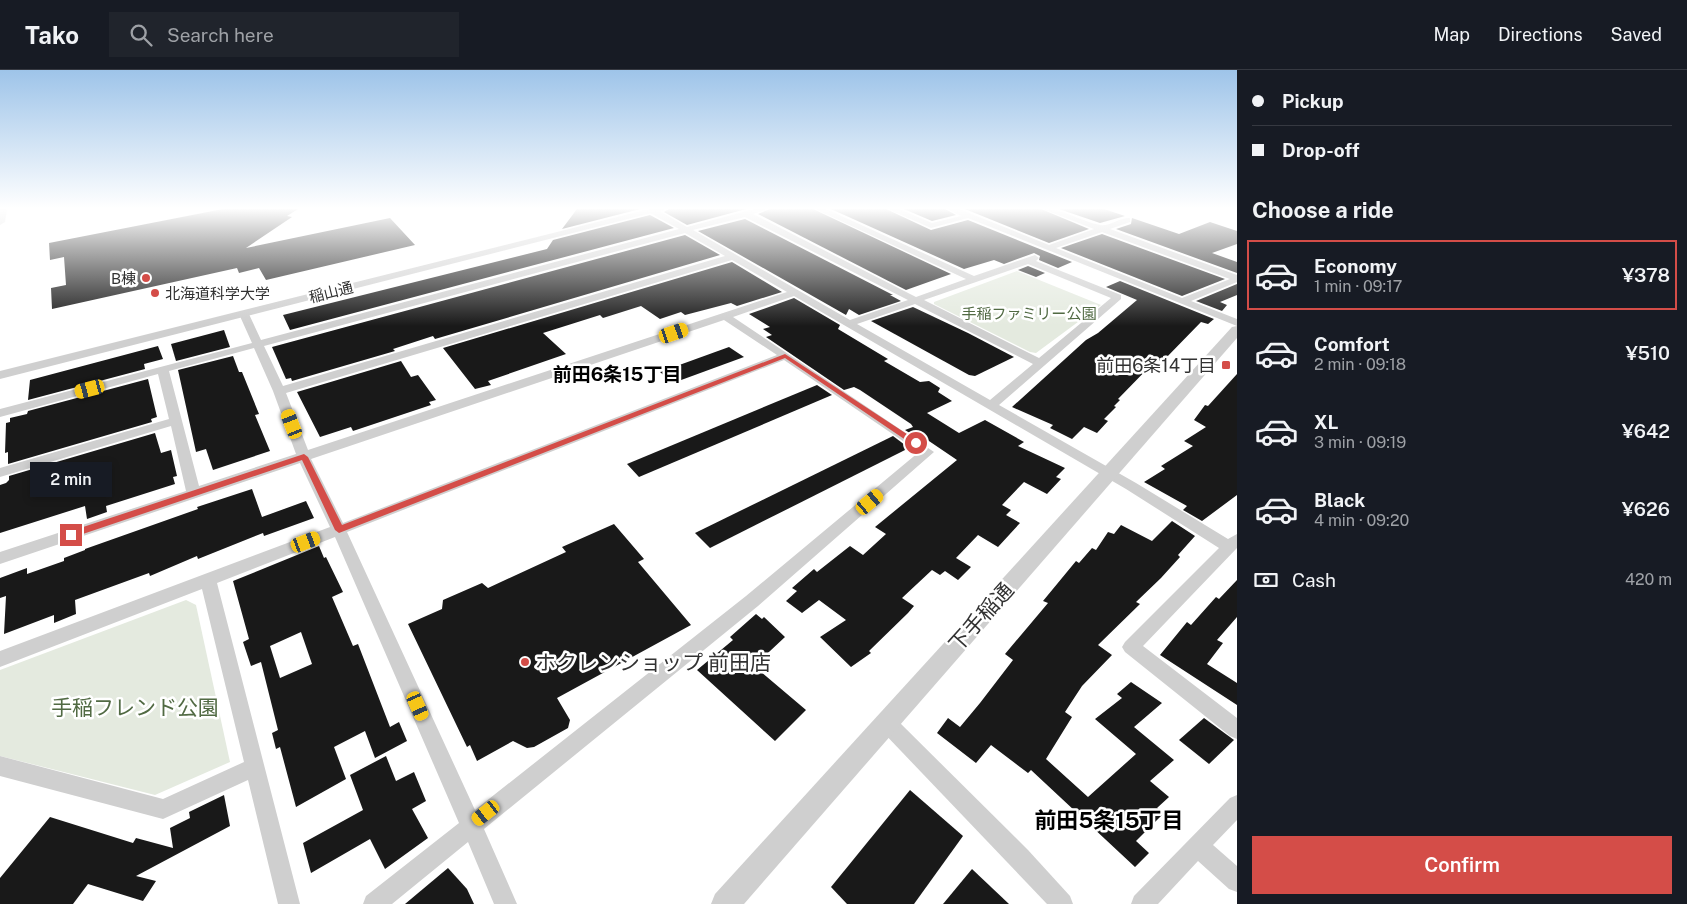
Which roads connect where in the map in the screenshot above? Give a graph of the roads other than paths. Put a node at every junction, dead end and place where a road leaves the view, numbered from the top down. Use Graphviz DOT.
graph roads {
  1 [pos="506,248"];
  2 [pos="614,248"];
  3 [pos="716,248"];
  4 [pos="813,248"];
  5 [pos="904,248"];
  6 [pos="1154,248"];
  7 [pos="1050,249"];
  8 [pos="732,257"];
  9 [pos="1029,261"];
  10 [pos="1237,278"];
  11 [pos="975,280"];
  12 [pos="794,292"];
  13 [pos="916,300"];
  14 [pos="1182,301"];
  15 [pos="244,314"];
  16 [pos="725,316"];
  17 [pos="1237,323"];
  18 [pos="848,324"];
  19 [pos="1237,330"];
  20 [pos="257,345"];
  21 [pos="785,356"];
  22 [pos="1040,363"];
  23 [pos="163,370"];
  24 [pos="0,374"];
  25 [pos="279,391"];
  26 [pos="990,406"];
  27 [pos="0,413"];
  28 [pos="176,421"];
  29 [pos="304,457"];
  30 [pos="0,473"];
  31 [pos="1108,474"];
  32 [pos="194,493"];
  33 [pos="339,530"];
  34 [pos="1232,542"];
  35 [pos="0,558"];
  36 [pos="208,580"];
  37 [pos="0,659"];
  38 [pos="887,723"];
  39 [pos="1237,730"];
  40 [pos="0,766"];
  41 [pos="255,767"];
  42 [pos="1237,804"];
  43 [pos="471,825"];
  44 [pos="1198,846"];
  45 [pos="1237,881"];
  46 [pos="289,904"];
  47 [pos="374,904"];
  48 [pos="506,904"];
  49 [pos="724,904"];
  50 [pos="1062,904"];
  51 [pos="1142,904"];
  1 -- 15 [label="street, 稲山通"];
  2 -- 20 [label="street"];
  3 -- 8 [label="street"];
  4 -- 13 [label="street"];
  5 -- 11 [label="street"];
  6 -- 10 [label="street"];
  7 -- 9 [label="street"];
  7 -- 14 [label="street"];
  8 -- 12 [label="street"];
  8 -- 25 [label="street"];
  9 -- 11 [label="street"];
  9 -- 22 [label="street"];
  10 -- 14 [label="street"];
  11 -- 13 [label="street"];
  12 -- 16 [label="street"];
  12 -- 18 [label="street"];
  13 -- 18 [label="street"];
  13 -- 22 [label="street"];
  14 -- 17 [label="street"];
  15 -- 20 [label="street"];
  15 -- 24 [label="street, 稲山通"];
  16 -- 21 [label="street"];
  16 -- 29 [label="street"];
  18 -- 26 [label="street"];
  19 -- 31 [label="street, 下手稲通"];
  20 -- 23 [label="street"];
  20 -- 25 [label="street"];
  21 -- 33 [label="street"];
  21 -- 43 [label="street"];
  22 -- 26 [label="street"];
  23 -- 27 [label="street"];
  23 -- 28 [label="street"];
  25 -- 29 [label="street"];
  26 -- 31 [label="street"];
  28 -- 30 [label="street"];
  28 -- 32 [label="street"];
  29 -- 32 [label="street"];
  29 -- 33 [label="street"];
  31 -- 34 [label="street"];
  31 -- 38 [label="street, 下手稲通"];
  32 -- 35 [label="street"];
  33 -- 36 [label="street"];
  33 -- 43 [label="street"];
  34 -- 39 [label="street"];
  36 -- 37 [label="street"];
  36 -- 41 [label="street"];
  38 -- 49 [label="street, 下手稲通"];
  38 -- 50 [label="street"];
  40 -- 41 [label="street"];
  41 -- 46 [label="street"];
  42 -- 44 [label="street"];
  43 -- 47 [label="street"];
  43 -- 48 [label="street"];
  44 -- 45 [label="street"];
  44 -- 51 [label="street"];
}
